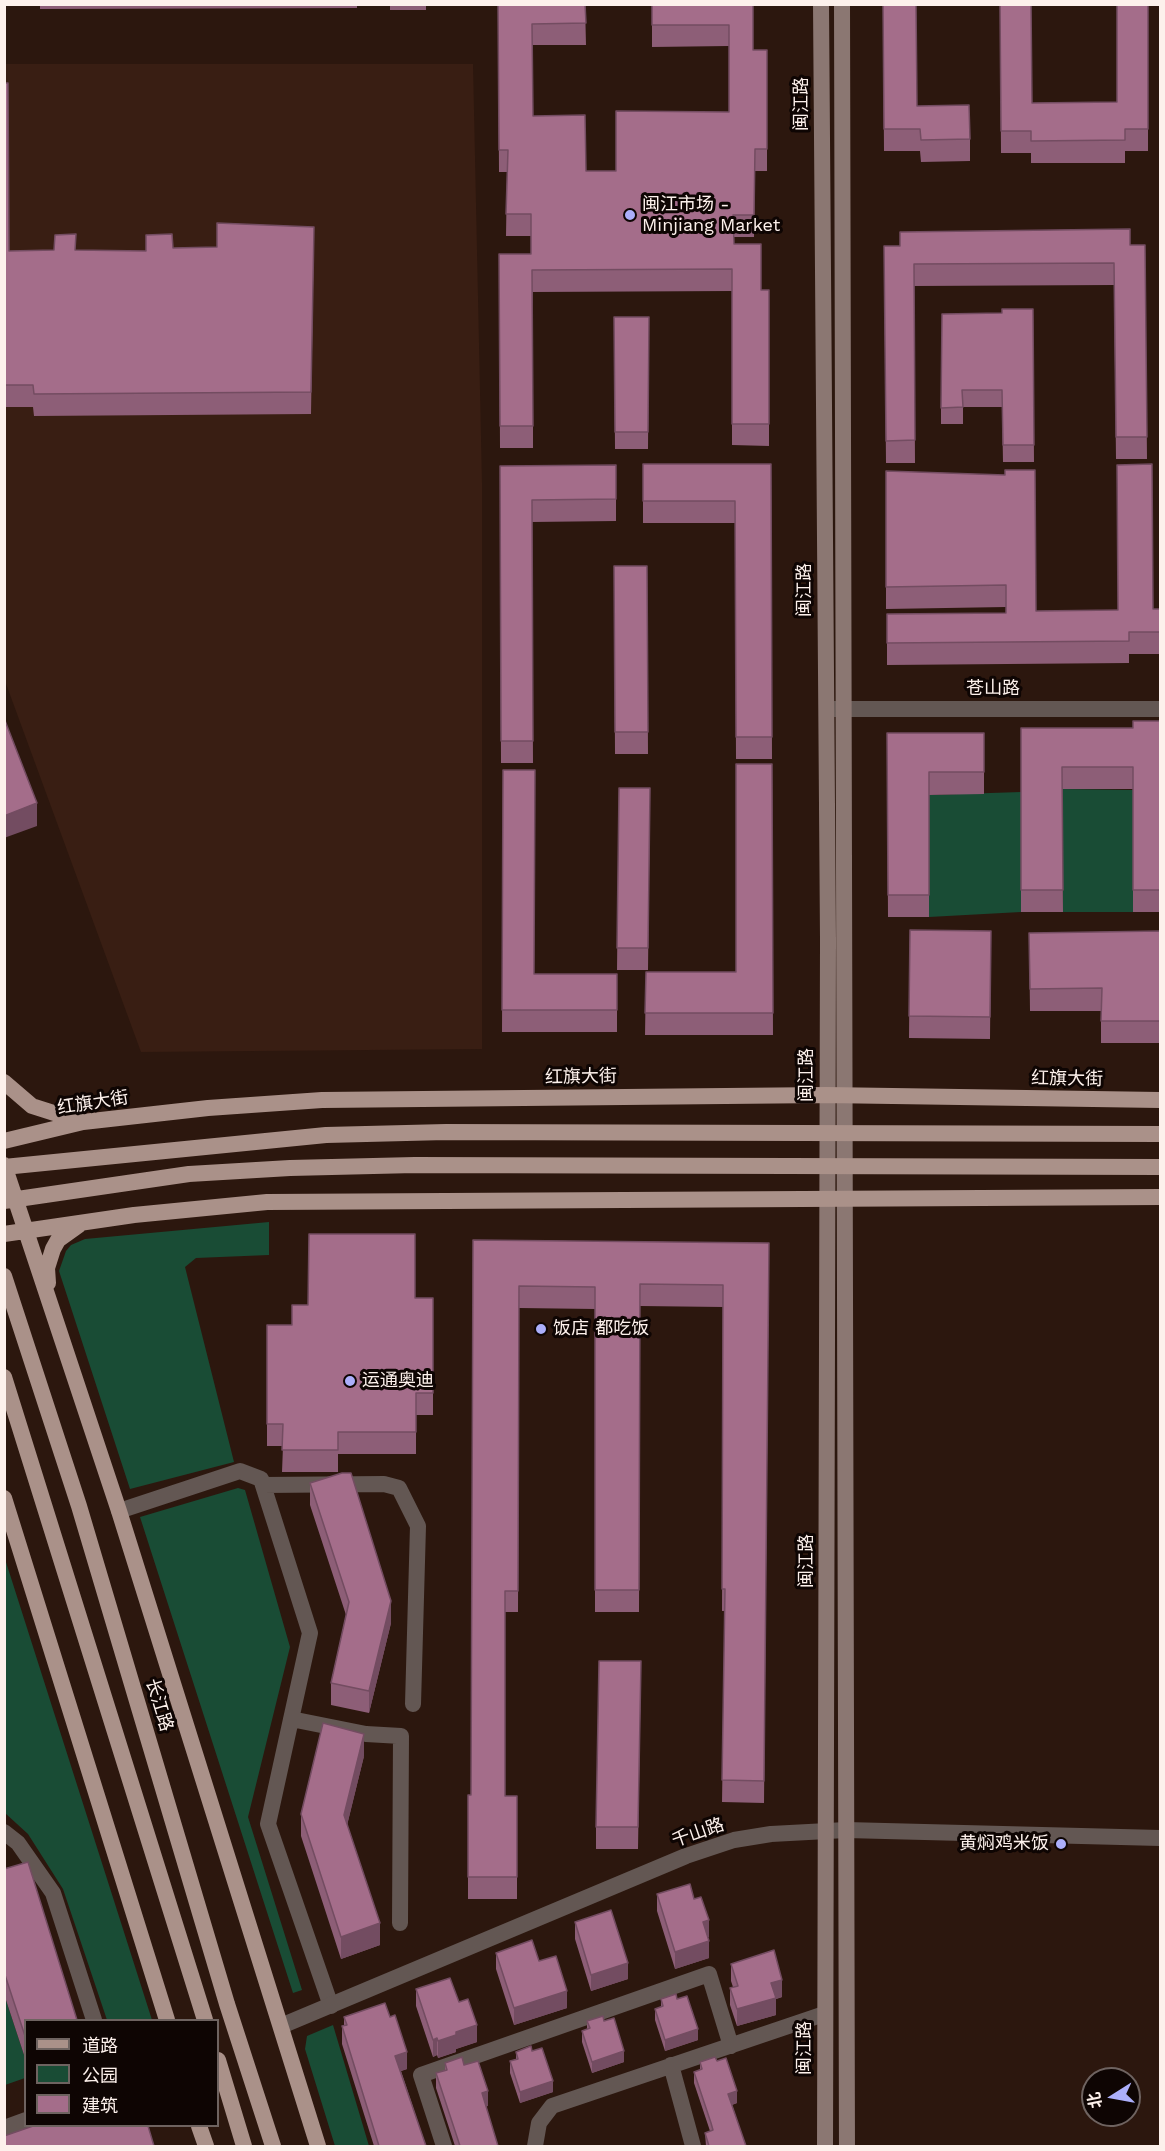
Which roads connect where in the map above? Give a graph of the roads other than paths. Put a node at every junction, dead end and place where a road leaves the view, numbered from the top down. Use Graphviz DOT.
graph roads {
  1 [pos="821,4"];
  2 [pos="842,4"];
  3 [pos="825,709"];
  4 [pos="844,709"];
  5 [pos="1161,709"];
  6 [pos="4,1082"];
  7 [pos="826,1095"];
  8 [pos="846,1097"];
  9 [pos="1161,1100"];
  10 [pos="83,1122"];
  11 [pos="827,1133"];
  12 [pos="846,1133"];
  13 [pos="1161,1134"];
  14 [pos="4,1141"];
  15 [pos="827,1165"];
  16 [pos="846,1165"];
  17 [pos="5,1166"];
  18 [pos="1161,1167"];
  19 [pos="1161,1197"];
  20 [pos="845,1198"];
  21 [pos="827,1199"];
  22 [pos="11,1200"];
  23 [pos="83,1223"];
  24 [pos="27,1231"];
  25 [pos="4,1234"];
  26 [pos="4,1276"];
  27 [pos="52,1310"];
  28 [pos="4,1377"];
  29 [pos="263,1485"];
  30 [pos="4,1498"];
  31 [pos="119,1511"];
  32 [pos="414,1704"];
  33 [pos="291,1719"];
  34 [pos="824,1830"];
  35 [pos="846,1830"];
  36 [pos="4,1832"];
  37 [pos="1161,1838"];
  38 [pos="400,1923"];
  39 [pos="331,2006"];
  40 [pos="824,2014"];
  41 [pos="94,2019"];
  42 [pos="167,2019"];
  43 [pos="206,2019"];
  44 [pos="281,2026"];
  45 [pos="731,2046"];
  46 [pos="219,2063"];
  47 [pos="671,2066"];
  48 [pos="24,2121"];
  49 [pos="4,2127"];
  50 [pos="199,2127"];
  51 [pos="206,2146"];
  52 [pos="244,2146"];
  53 [pos="273,2146"];
  54 [pos="318,2146"];
  55 [pos="444,2146"];
  56 [pos="535,2146"];
  57 [pos="693,2146"];
  58 [pos="825,2146"];
  59 [pos="847,2146"];
  1 -- 3 [label="main road, 闽江路"];
  2 -- 4 [label="main road"];
  3 -- 4 [label="street, 苍山路"];
  3 -- 7 [label="main road, 闽江路"];
  4 -- 5 [label="street, 苍山路"];
  4 -- 8 [label="main road"];
  6 -- 10 [label="main road"];
  7 -- 8 [label="main road, 红旗大街"];
  7 -- 10 [label="main road, 红旗大街"];
  7 -- 11 [label="main road, 闽江路"];
  8 -- 9 [label="main road, 红旗大街"];
  8 -- 12 [label="main road"];
  10 -- 14 [label="main road, 红旗大街"];
  11 -- 12 [label="main road"];
  11 -- 15 [label="main road, 闽江路"];
  11 -- 17 [label="main road"];
  12 -- 13 [label="main road"];
  12 -- 16 [label="main road"];
  15 -- 16 [label="main road"];
  15 -- 21 [label="main road, 闽江路"];
  15 -- 22 [label="main road"];
  16 -- 18 [label="main road"];
  16 -- 20 [label="main road"];
  17 -- 22 [label="main road"];
  19 -- 20 [label="main road"];
  20 -- 21 [label="main road"];
  20 -- 35 [label="main road"];
  21 -- 23 [label="main road"];
  21 -- 34 [label="main road, 闽江路"];
  22 -- 24 [label="main road"];
  23 -- 24 [label="main road"];
  23 -- 27 [label="main road"];
  24 -- 25 [label="main road"];
  24 -- 27 [label="main road"];
  26 -- 53 [label="main road, 长江路"];
  27 -- 31 [label="main road"];
  28 -- 43 [label="main road"];
  29 -- 31 [label="street"];
  29 -- 32 [label="street"];
  29 -- 33 [label="street"];
  30 -- 42 [label="main road"];
  31 -- 44 [label="main road"];
  33 -- 38 [label="street"];
  33 -- 39 [label="street"];
  34 -- 35 [label="street, 千山路"];
  34 -- 39 [label="street, 千山路"];
  34 -- 40 [label="main road, 闽江路"];
  35 -- 37 [label="street, 千山路"];
  35 -- 59 [label="main road"];
  36 -- 41 [label="street"];
  39 -- 44 [label="street, 千山路"];
  40 -- 45 [label="street"];
  40 -- 58 [label="main road, 闽江路"];
  44 -- 54 [label="main road"];
  45 -- 47 [label="street"];
  45 -- 55 [label="street"];
  46 -- 52 [label="main road"];
  47 -- 56 [label="street"];
  47 -- 57 [label="street"];
  48 -- 49 [label="street"];
  50 -- 51 [label="main road"];
}
